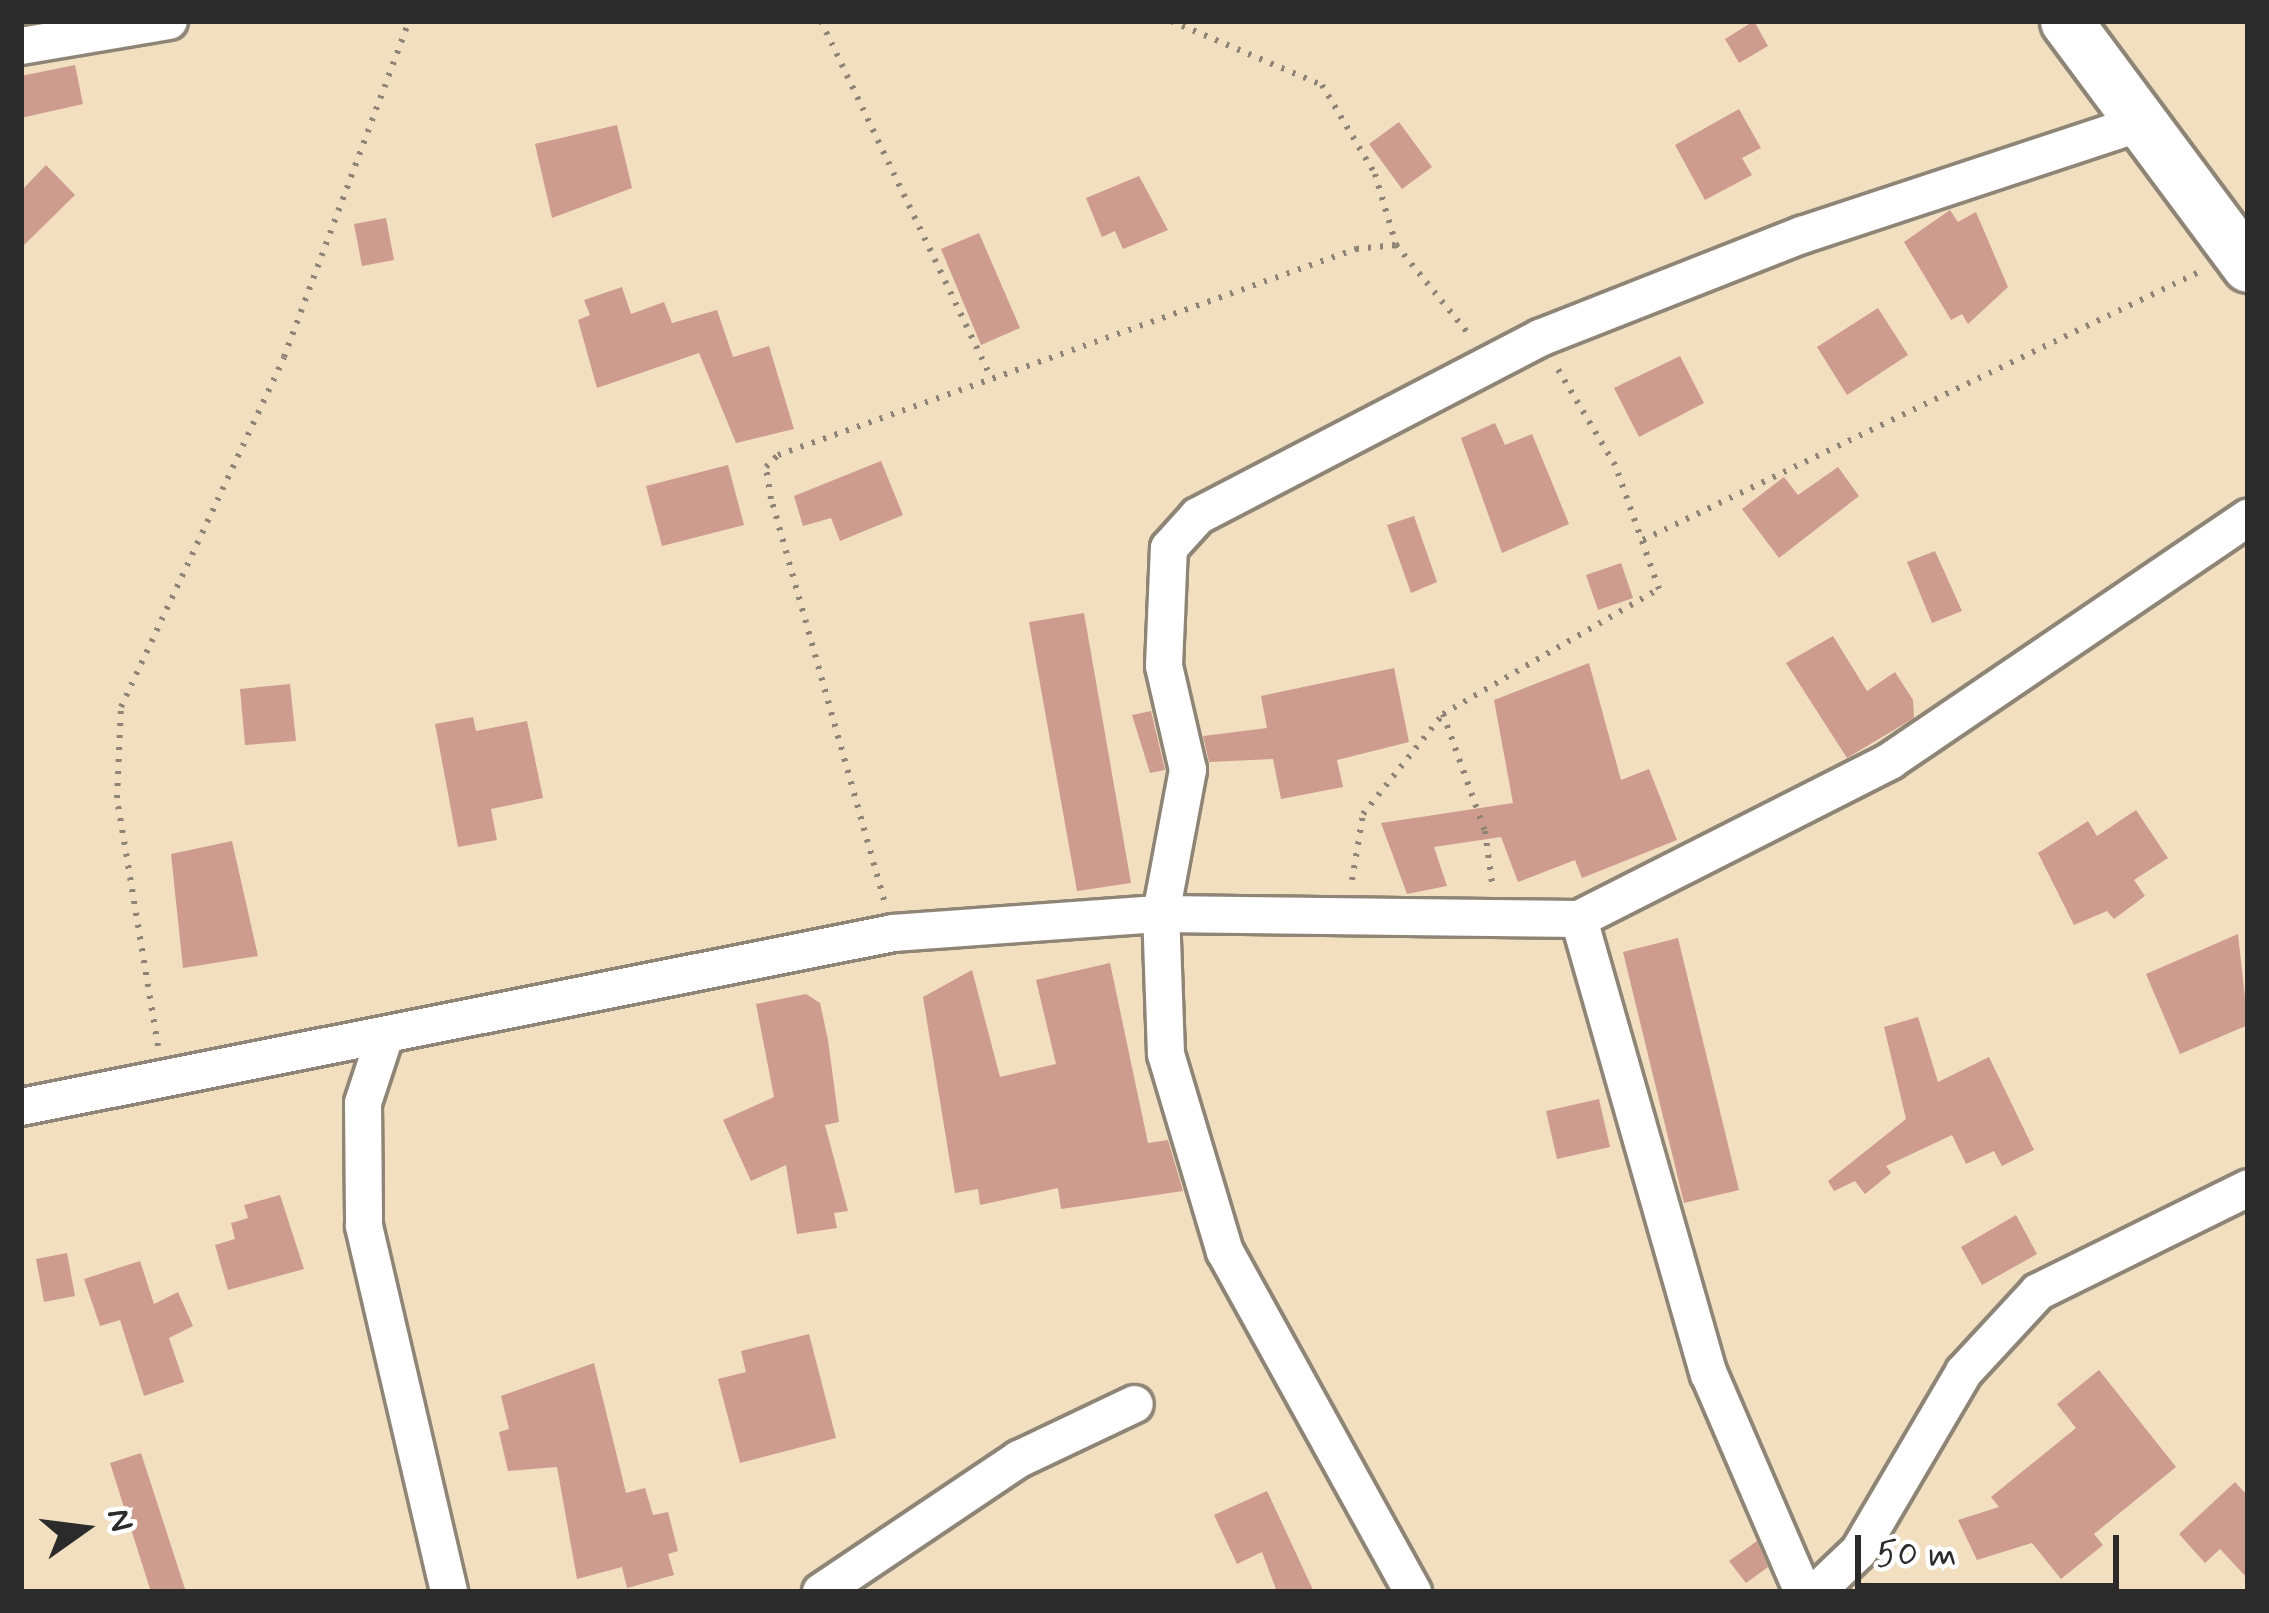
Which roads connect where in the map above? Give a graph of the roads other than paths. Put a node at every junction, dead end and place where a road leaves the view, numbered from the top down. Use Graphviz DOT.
graph roads {
  1 [pos="169,21"];
  2 [pos="2066,21"];
  3 [pos="21,46"];
  4 [pos="2140,123"];
  5 [pos="2245,255"];
  6 [pos="2248,518"];
  7 [pos="1161,914"];
  8 [pos="1579,919"];
  9 [pos="383,1042"];
  10 [pos="21,1107"];
  11 [pos="2248,1188"];
  12 [pos="1135,1403"];
  13 [pos="449,1592"];
  14 [pos="821,1592"];
  15 [pos="1413,1592"];
  16 [pos="1803,1592"];
  17 [pos="1816,1592"];
  1 -- 3 [label="street"];
  2 -- 4 [label="main road"];
  4 -- 5 [label="main road"];
  4 -- 7 [label="street"];
  6 -- 8 [label="street"];
  7 -- 8 [label="street"];
  7 -- 9 [label="street"];
  7 -- 15 [label="street"];
  8 -- 16 [label="street"];
  9 -- 10 [label="street"];
  9 -- 13 [label="street"];
  11 -- 17 [label="street"];
  12 -- 14 [label="street"];
}
